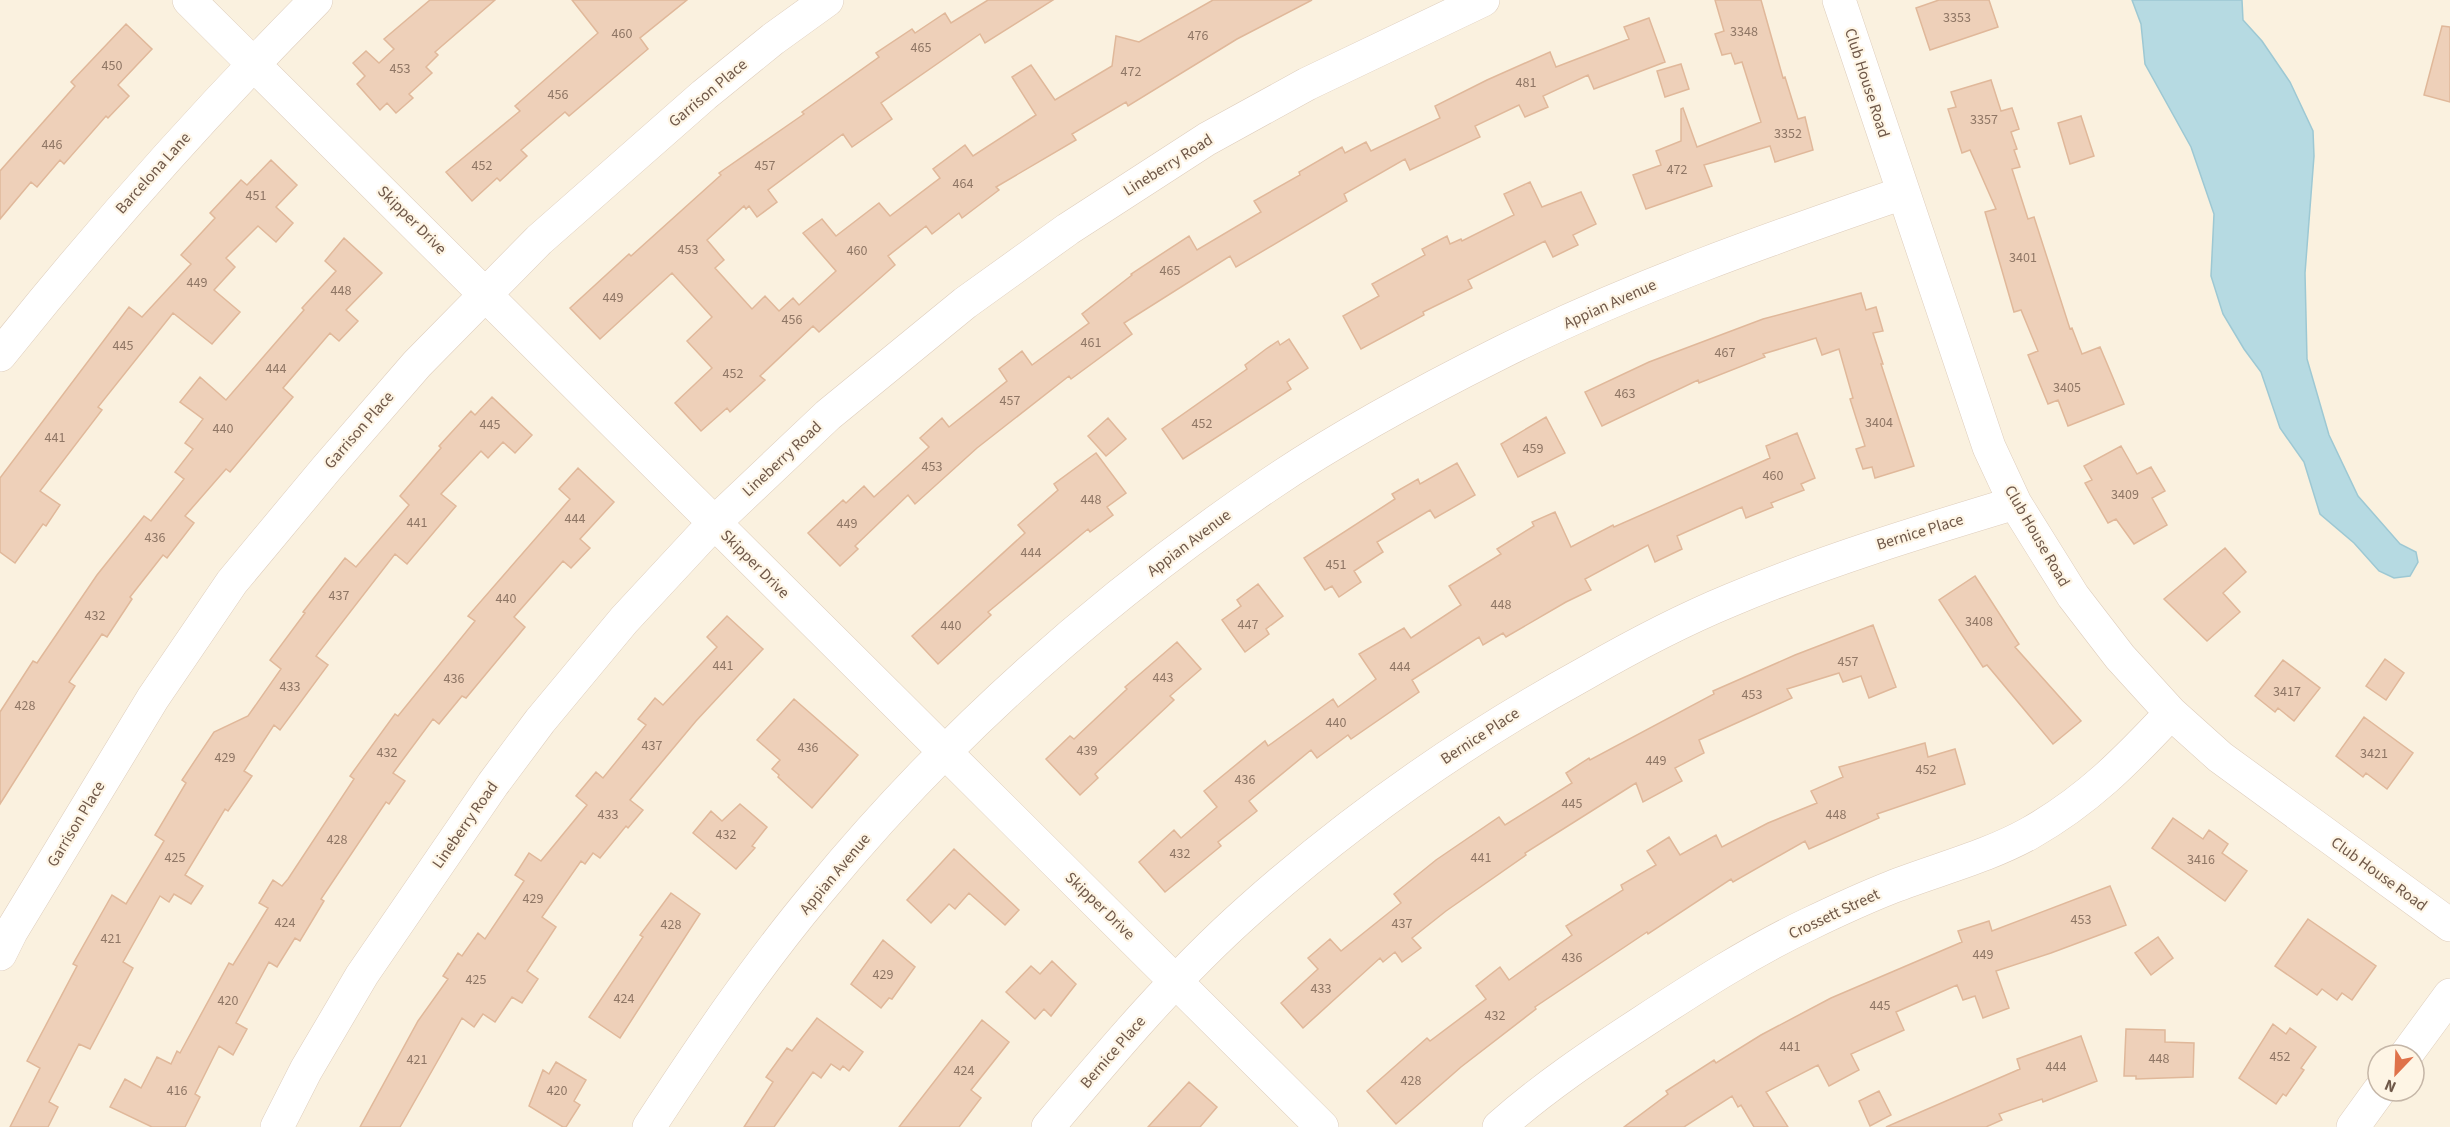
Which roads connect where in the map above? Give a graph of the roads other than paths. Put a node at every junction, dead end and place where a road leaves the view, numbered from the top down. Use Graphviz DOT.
graph roads {
  1 [pos="189,0"];
  2 [pos="316,0"];
  3 [pos="827,0"];
  4 [pos="1483,0"];
  5 [pos="1839,0"];
  6 [pos="254,63"];
  7 [pos="1903,193"];
  8 [pos="485,294"];
  9 [pos="0,355"];
  10 [pos="2015,503"];
  11 [pos="714,522"];
  12 [pos="2171,713"];
  13 [pos="944,753"];
  14 [pos="2450,925"];
  15 [pos="0,954"];
  16 [pos="1177,981"];
  17 [pos="2450,995"];
  18 [pos="2415,1043"];
  19 [pos="2370,1103"];
  20 [pos="276,1127"];
  21 [pos="650,1127"];
  22 [pos="1048,1127"];
  23 [pos="1322,1127"];
  24 [pos="1499,1127"];
  25 [pos="2353,1127"];
  1 -- 6 [label="street, Skipper Drive"];
  2 -- 6 [label="street, Barcelona Lane"];
  3 -- 8 [label="street, Garrison Place"];
  4 -- 11 [label="street, Lineberry Road"];
  5 -- 7 [label="street, Club House Road"];
  6 -- 8 [label="street, Skipper Drive"];
  6 -- 9 [label="street, Barcelona Lane"];
  7 -- 10 [label="street, Club House Road"];
  7 -- 13 [label="street, Appian Avenue"];
  8 -- 11 [label="street, Skipper Drive"];
  8 -- 15 [label="street, Garrison Place"];
  10 -- 12 [label="street, Club House Road"];
  10 -- 16 [label="street, Bernice Place"];
  11 -- 13 [label="street, Skipper Drive"];
  11 -- 20 [label="street, Lineberry Road"];
  12 -- 14 [label="street, Club House Road"];
  12 -- 24 [label="street, Crossett Street"];
  13 -- 16 [label="street, Skipper Drive"];
  13 -- 21 [label="street, Appian Avenue"];
  16 -- 22 [label="street, Bernice Place"];
  16 -- 23 [label="street, Skipper Drive"];
  17 -- 18 [label="street"];
  19 -- 25 [label="street"];
}
